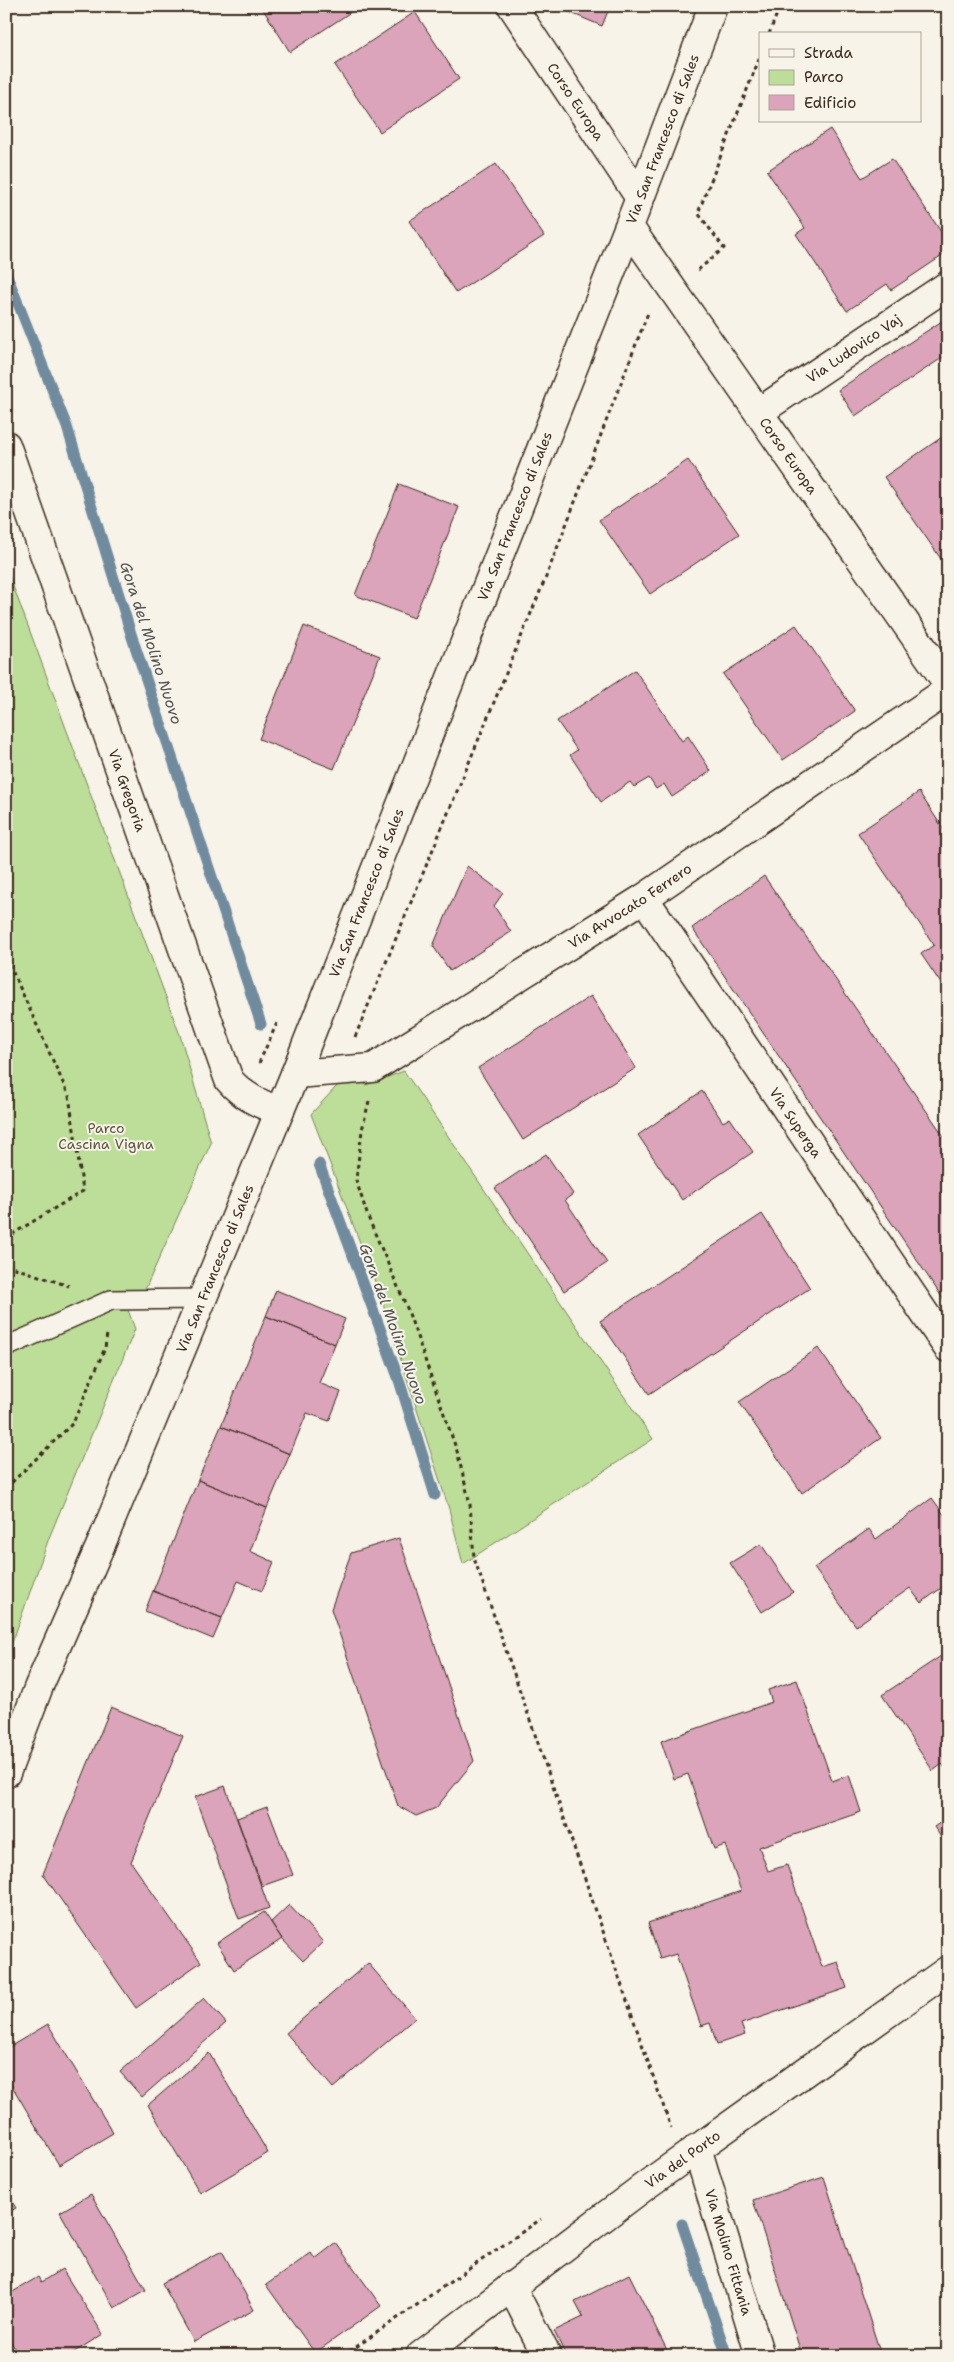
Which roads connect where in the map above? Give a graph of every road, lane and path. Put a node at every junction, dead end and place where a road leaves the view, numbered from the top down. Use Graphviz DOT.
graph roads {
  1 [pos="512,6"];
  2 [pos="714,6"];
  3 [pos="780,6"];
  4 [pos="771,32"];
  5 [pos="640,198"];
  6 [pos="629,227"];
  7 [pos="948,284"];
  8 [pos="759,412"];
  9 [pos="6,445"];
  10 [pos="948,684"];
  11 [pos="948,690"];
  12 [pos="644,898"];
  13 [pos="6,957"];
  14 [pos="372,1067"];
  15 [pos="295,1074"];
  16 [pos="280,1111"];
  17 [pos="6,1238"];
  18 [pos="6,1265"];
  19 [pos="201,1299"];
  20 [pos="112,1300"];
  21 [pos="6,1347"];
  22 [pos="948,1348"];
  23 [pos="6,1488"];
  24 [pos="6,1773"];
  25 [pos="948,1970"];
  26 [pos="690,2153"];
  27 [pos="511,2286"];
  28 [pos="420,2356"];
  29 [pos="547,2356"];
  30 [pos="760,2356"];
  1 -- 5 [label="street, Corso Europa"];
  2 -- 5 [label="street, Via San Francesco di Sales"];
  3 -- 4 [label="path"];
  5 -- 6 [label="street, Via San Francesco di Sales"];
  6 -- 8 [label="street, Corso Europa"];
  6 -- 15 [label="street, Via San Francesco di Sales"];
  7 -- 8 [label="street, Via Ludovico Vaj"];
  8 -- 10 [label="street, Corso Europa"];
  9 -- 16 [label="street, Via Gregoria"];
  11 -- 12 [label="street, Via Avvocato Ferrero"];
  12 -- 14 [label="street, Via Avvocato Ferrero"];
  12 -- 22 [label="street, Via Superga"];
  13 -- 17 [label="path"];
  14 -- 15 [label="street, Via Avvocato Ferrero"];
  14 -- 26 [label="path"];
  15 -- 16 [label="street, Via San Francesco di Sales"];
  16 -- 19 [label="street, Via San Francesco di Sales"];
  18 -- 20 [label="path"];
  19 -- 20 [label="lane"];
  19 -- 24 [label="street, Via San Francesco di Sales"];
  20 -- 21 [label="lane"];
  20 -- 23 [label="path"];
  25 -- 26 [label="street, Via del Porto"];
  26 -- 27 [label="street, Via del Porto"];
  26 -- 30 [label="street, Via Molino Fittania"];
  27 -- 28 [label="street, Via del Porto"];
  27 -- 29 [label="street"];
}
